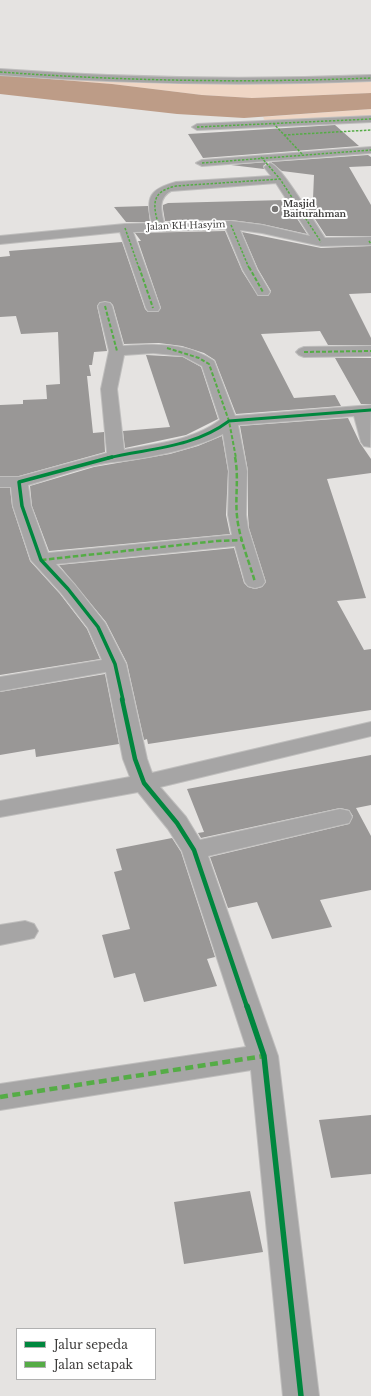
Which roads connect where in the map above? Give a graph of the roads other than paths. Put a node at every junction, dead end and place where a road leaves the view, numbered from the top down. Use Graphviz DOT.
graph roads {
  1 [pos="0,72"];
  2 [pos="371,78"];
  3 [pos="371,119"];
  4 [pos="273,123"];
  5 [pos="197,127"];
  6 [pos="371,130"];
  7 [pos="284,135"];
  8 [pos="371,150"];
  9 [pos="302,154"];
  10 [pos="261,157"];
  11 [pos="202,163"];
  12 [pos="280,179"];
  13 [pos="231,225"];
  14 [pos="159,227"];
  15 [pos="125,228"];
  16 [pos="0,240"];
  17 [pos="321,242"];
  18 [pos="370,242"];
  19 [pos="263,292"];
  20 [pos="105,306"];
  21 [pos="153,308"];
  22 [pos="117,351"];
  23 [pos="371,351"];
  24 [pos="304,352"];
  25 [pos="366,410"];
  26 [pos="229,420"];
  27 [pos="370,442"];
  28 [pos="116,457"];
  29 [pos="0,482"];
  30 [pos="19,482"];
  31 [pos="243,540"];
  32 [pos="41,560"];
  33 [pos="255,582"];
  34 [pos="115,664"];
  35 [pos="0,684"];
  36 [pos="371,728"];
  37 [pos="144,783"];
  38 [pos="0,809"];
  39 [pos="340,817"];
  40 [pos="194,850"];
  41 [pos="264,1056"];
  42 [pos="0,1097"];
  43 [pos="301,1396"];
  1 -- 2 [label="street"];
  3 -- 4 [label="street"];
  4 -- 5 [label="street"];
  4 -- 7 [label="street"];
  6 -- 7 [label="street"];
  7 -- 9 [label="street"];
  8 -- 9 [label="street"];
  9 -- 10 [label="street"];
  10 -- 11 [label="street"];
  10 -- 12 [label="street"];
  12 -- 14 [label="street"];
  12 -- 17 [label="street"];
  13 -- 14 [label="street, Jalan KH Hasyim"];
  13 -- 17 [label="street, Jalan KH Hasyim"];
  13 -- 19 [label="street"];
  14 -- 15 [label="street, Jalan KH Hasyim"];
  15 -- 16 [label="street, Jalan KH Hasyim"];
  15 -- 21 [label="street"];
  17 -- 18 [label="street, Jalan KH Hasyim"];
  20 -- 22 [label="street"];
  22 -- 26 [label="street"];
  22 -- 28 [label="street"];
  23 -- 24 [label="street"];
  25 -- 26 [label="street"];
  25 -- 27 [label="street"];
  26 -- 28 [label="street"];
  26 -- 31 [label="street"];
  28 -- 30 [label="street"];
  29 -- 30 [label="street"];
  30 -- 32 [label="street"];
  31 -- 32 [label="street"];
  31 -- 33 [label="street"];
  32 -- 34 [label="street"];
  34 -- 35 [label="street"];
  34 -- 37 [label="street"];
  36 -- 37 [label="street"];
  37 -- 38 [label="street"];
  37 -- 40 [label="street"];
  39 -- 40 [label="street"];
  40 -- 41 [label="street"];
  41 -- 42 [label="street"];
  41 -- 43 [label="street"];
}
